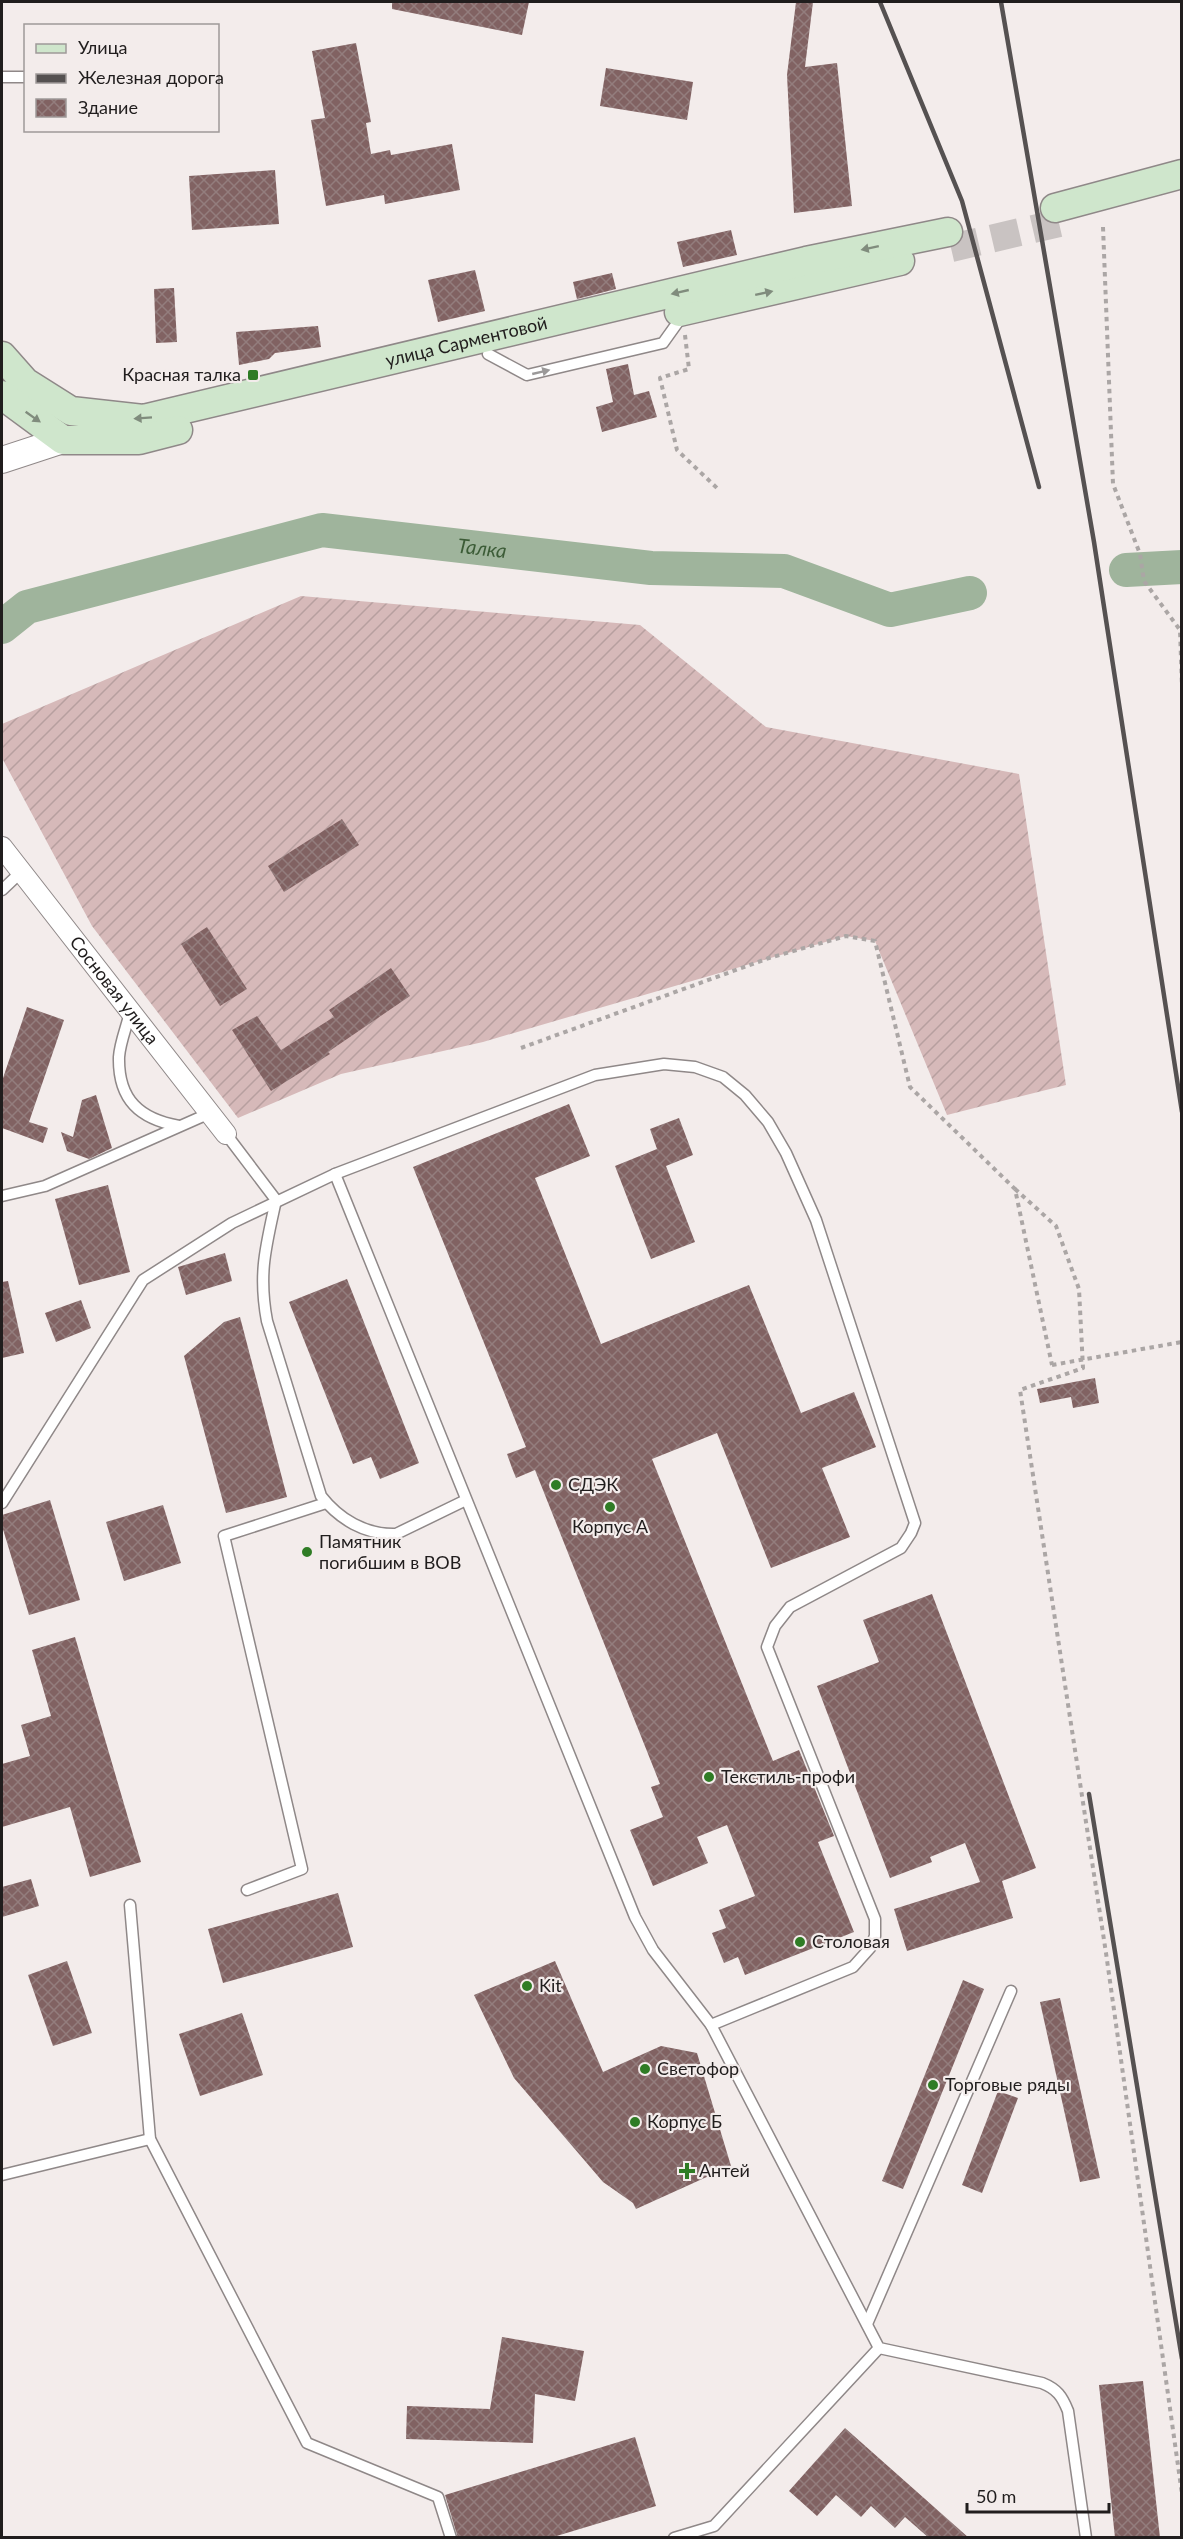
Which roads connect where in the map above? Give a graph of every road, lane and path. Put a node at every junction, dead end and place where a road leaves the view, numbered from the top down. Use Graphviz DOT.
graph roads {
  1 [pos="2,77"];
  2 [pos="24,77"];
  3 [pos="1182,174"];
  4 [pos="1182,191"];
  5 [pos="1103,227"];
  6 [pos="950,240"];
  7 [pos="810,272"];
  8 [pos="685,318"];
  9 [pos="2,356"];
  10 [pos="2,395"];
  11 [pos="63,440"];
  12 [pos="2,460"];
  13 [pos="717,488"];
  14 [pos="1182,687"];
  15 [pos="2,847"];
  16 [pos="21,872"];
  17 [pos="2,890"];
  18 [pos="130,1011"];
  19 [pos="521,1048"];
  20 [pos="210,1113"];
  21 [pos="179,1126"];
  22 [pos="226,1134"];
  23 [pos="335,1174"];
  24 [pos="1015,1189"];
  25 [pos="2,1196"];
  26 [pos="276,1200"];
  27 [pos="1182,1342"];
  28 [pos="466,1500"];
  29 [pos="2,1503"];
  30 [pos="326,1503"];
  31 [pos="247,1890"];
  32 [pos="130,1905"];
  33 [pos="1011,1991"];
  34 [pos="711,2025"];
  35 [pos="150,2139"];
  36 [pos="2,2175"];
  37 [pos="867,2324"];
  38 [pos="879,2348"];
  39 [pos="1182,2494"];
  40 [pos="451,2538"];
  41 [pos="674,2538"];
  42 [pos="1086,2538"];
  1 -- 2 [label="lane"];
  3 -- 4 [label="main road"];
  5 -- 14 [label="path"];
  6 -- 7 [label="main road, улица Сарментовой"];
  8 -- 7 [label="main road, улица Сарментовой, one-way"];
  7 -- 9 [label="main road, улица Сарментовой, one-way"];
  11 -- 8 [label="main road, улица Сарментовой, one-way"];
  8 -- 13 [label="path"];
  10 -- 11 [label="main road, one-way"];
  11 -- 12 [label="street"];
  15 -- 16 [label="street, Сосновая улица"];
  16 -- 17 [label="lane"];
  16 -- 18 [label="street, Сосновая улица"];
  18 -- 20 [label="street, Сосновая улица"];
  18 -- 21 [label="lane"];
  19 -- 24 [label="path"];
  20 -- 21 [label="lane"];
  20 -- 22 [label="street, Сосновая улица"];
  21 -- 25 [label="lane"];
  22 -- 26 [label="lane"];
  23 -- 26 [label="lane"];
  23 -- 28 [label="lane"];
  23 -- 34 [label="lane"];
  24 -- 27 [label="path, bridge"];
  24 -- 39 [label="path"];
  26 -- 29 [label="lane"];
  26 -- 30 [label="lane"];
  28 -- 30 [label="lane"];
  28 -- 34 [label="lane"];
  30 -- 31 [label="lane"];
  32 -- 35 [label="lane"];
  33 -- 37 [label="lane"];
  34 -- 37 [label="lane"];
  35 -- 36 [label="lane"];
  35 -- 40 [label="lane"];
  37 -- 38 [label="lane"];
  38 -- 41 [label="lane"];
  38 -- 42 [label="lane"];
}
